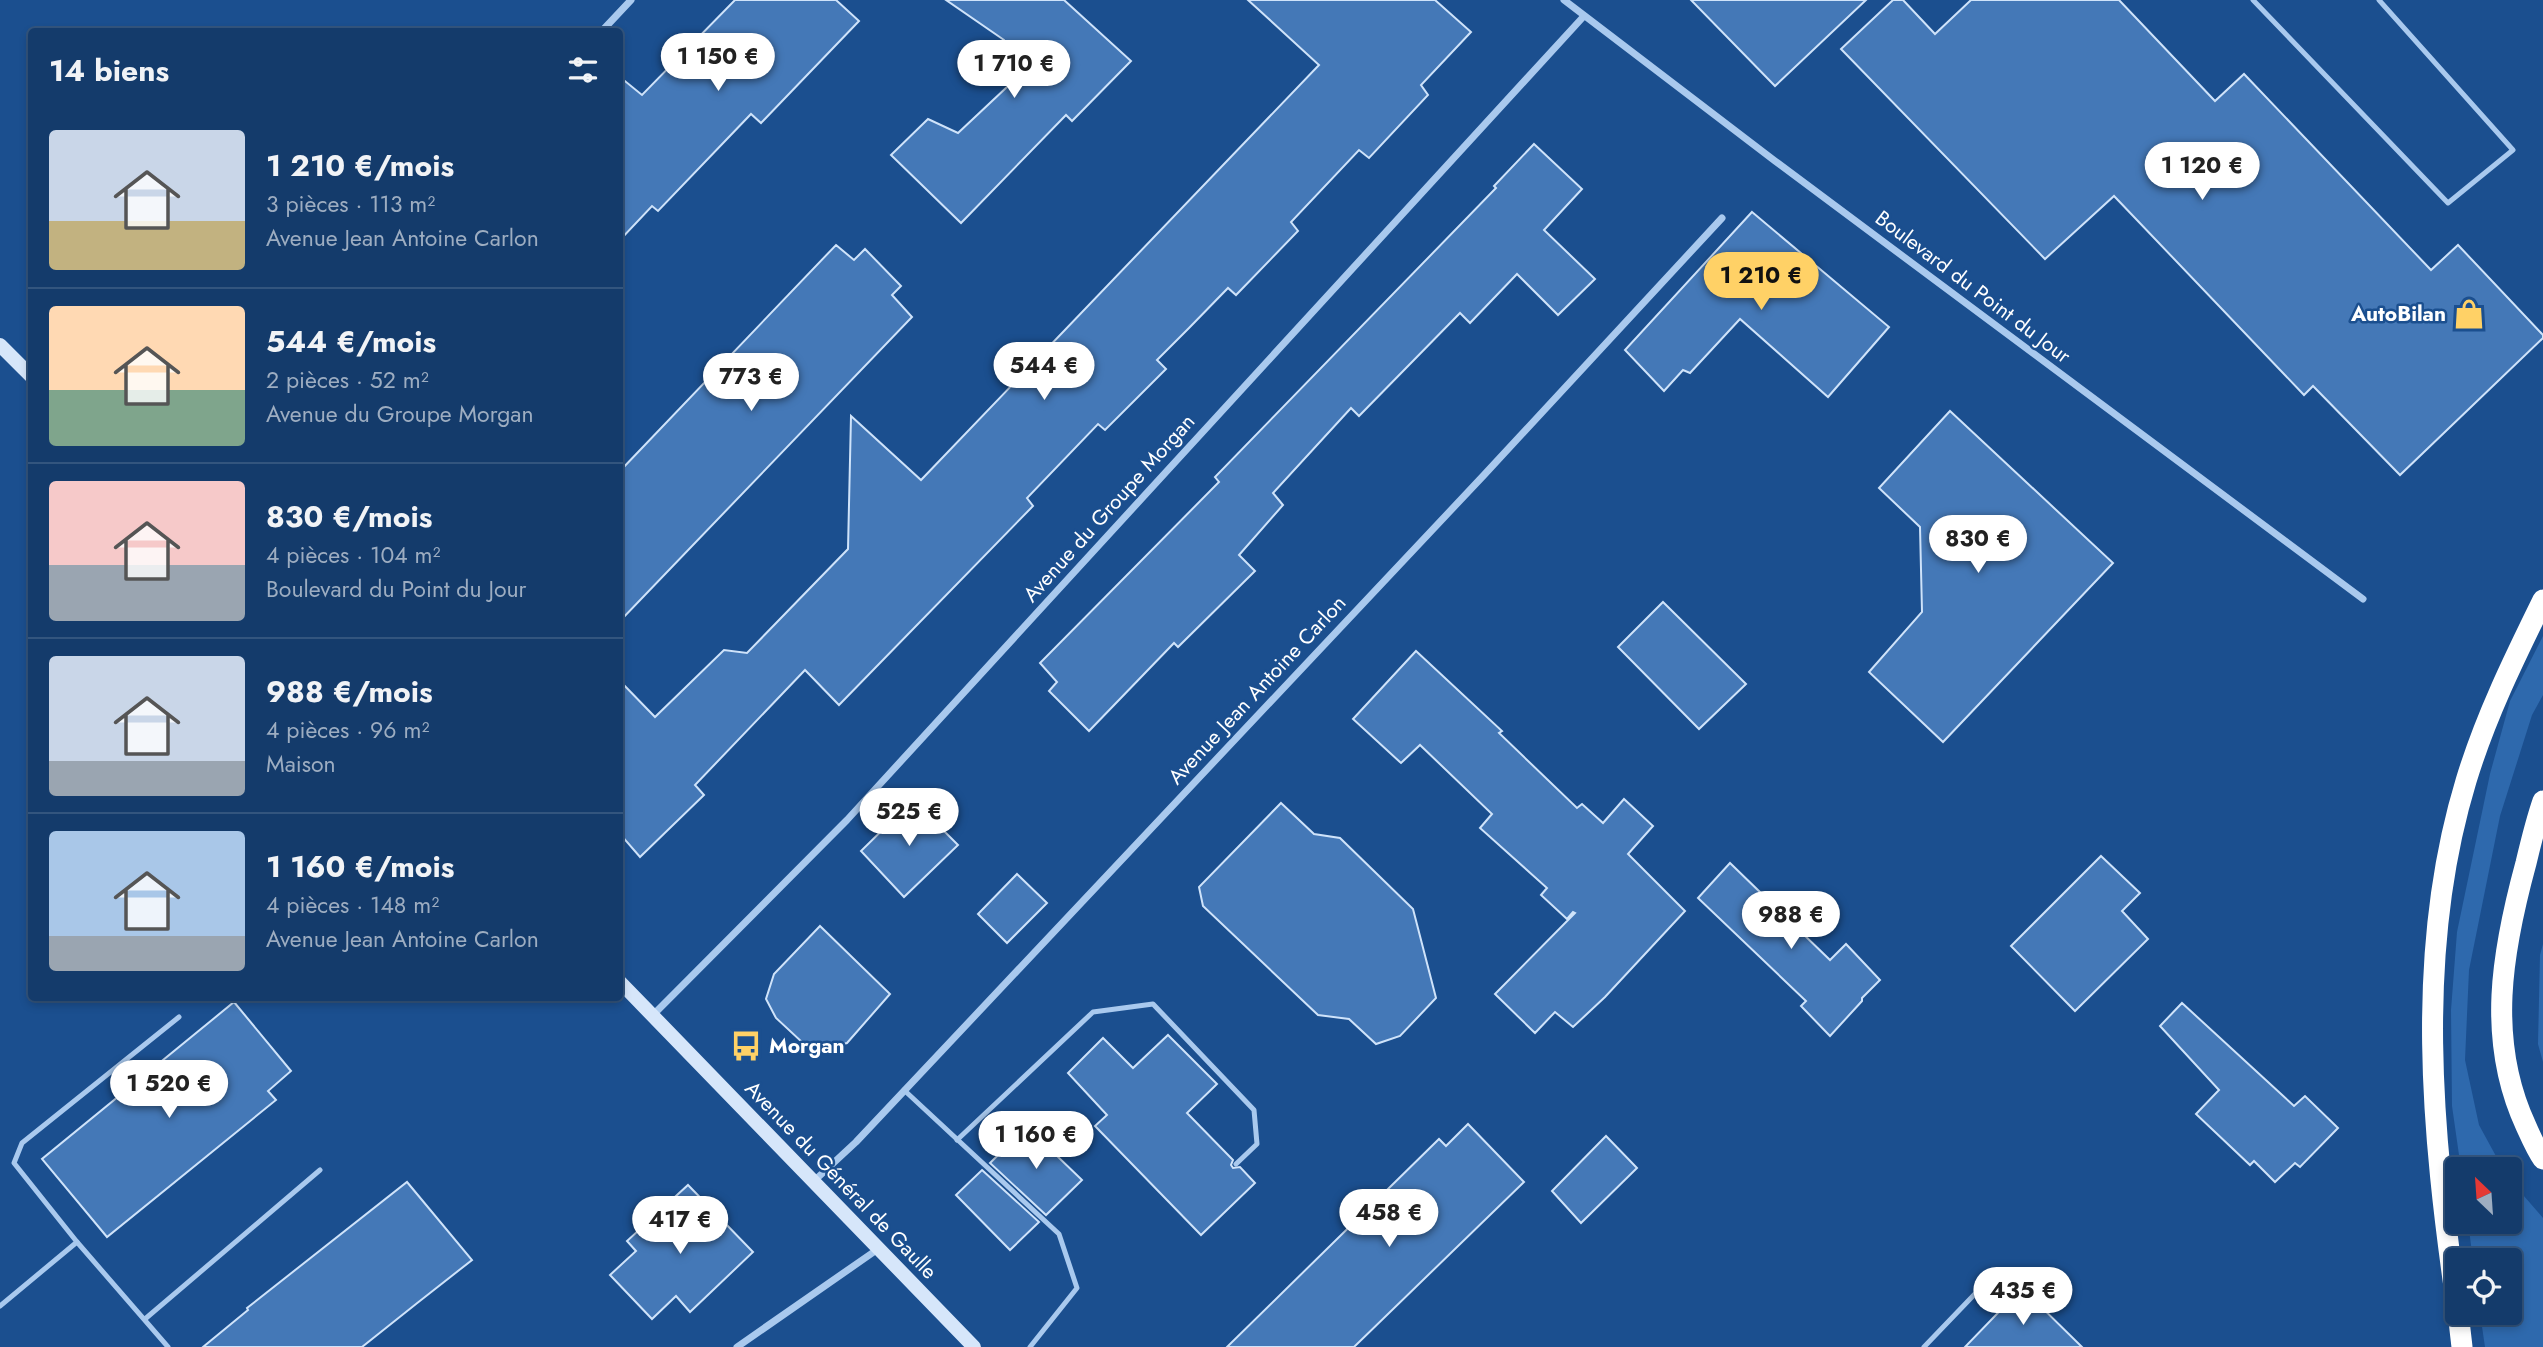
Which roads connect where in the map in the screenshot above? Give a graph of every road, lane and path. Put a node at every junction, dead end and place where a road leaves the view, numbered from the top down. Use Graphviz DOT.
graph roads {
  1 [pos="631,0"];
  2 [pos="1564,0"];
  3 [pos="2253,0"];
  4 [pos="2379,0"];
  5 [pos="1584,16"];
  6 [pos="605,28"];
  7 [pos="1722,218"];
  8 [pos="0,345"];
  9 [pos="28,373"];
  10 [pos="2363,599"];
  11 [pos="2543,600"];
  12 [pos="2543,801"];
  13 [pos="623,985"];
  14 [pos="652,1016"];
  15 [pos="178,1017"];
  16 [pos="904,1090"];
  17 [pos="957,1140"];
  18 [pos="2543,1159"];
  19 [pos="1237,1164"];
  20 [pos="320,1170"];
  21 [pos="813,1181"];
  22 [pos="77,1242"];
  23 [pos="879,1248"];
  24 [pos="2450,1248"];
  25 [pos="1994,1273"];
  26 [pos="0,1306"];
  27 [pos="145,1319"];
  28 [pos="2459,1325"];
  29 [pos="168,1347"];
  30 [pos="737,1347"];
  31 [pos="974,1347"];
  32 [pos="1030,1347"];
  33 [pos="1924,1347"];
  34 [pos="2462,1347"];
  1 -- 6 [label="street"];
  2 -- 5 [label="street, Boulevard du Point du Jour"];
  3 -- 4 [label="lane"];
  5 -- 10 [label="street, Boulevard du Point du Jour"];
  5 -- 14 [label="street, Avenue du Groupe Morgan"];
  7 -- 16 [label="street, Avenue Jean Antoine Carlon"];
  8 -- 9 [label="main road"];
  11 -- 24 [label="highway"];
  12 -- 18 [label="highway"];
  13 -- 14 [label="main road, Avenue du Général de Gaulle"];
  14 -- 21 [label="main road, Avenue du Général de Gaulle"];
  15 -- 22 [label="lane"];
  16 -- 17 [label="lane"];
  16 -- 21 [label="street, Avenue Jean Antoine Carlon"];
  17 -- 19 [label="lane"];
  17 -- 32 [label="lane"];
  20 -- 27 [label="lane"];
  21 -- 23 [label="main road, Avenue du Général de Gaulle"];
  22 -- 26 [label="lane"];
  22 -- 27 [label="lane"];
  23 -- 30 [label="street"];
  23 -- 31 [label="main road, Avenue du Général de Gaulle"];
  25 -- 33 [label="lane"];
  27 -- 29 [label="lane"];
  28 -- 34 [label="highway"];
}
